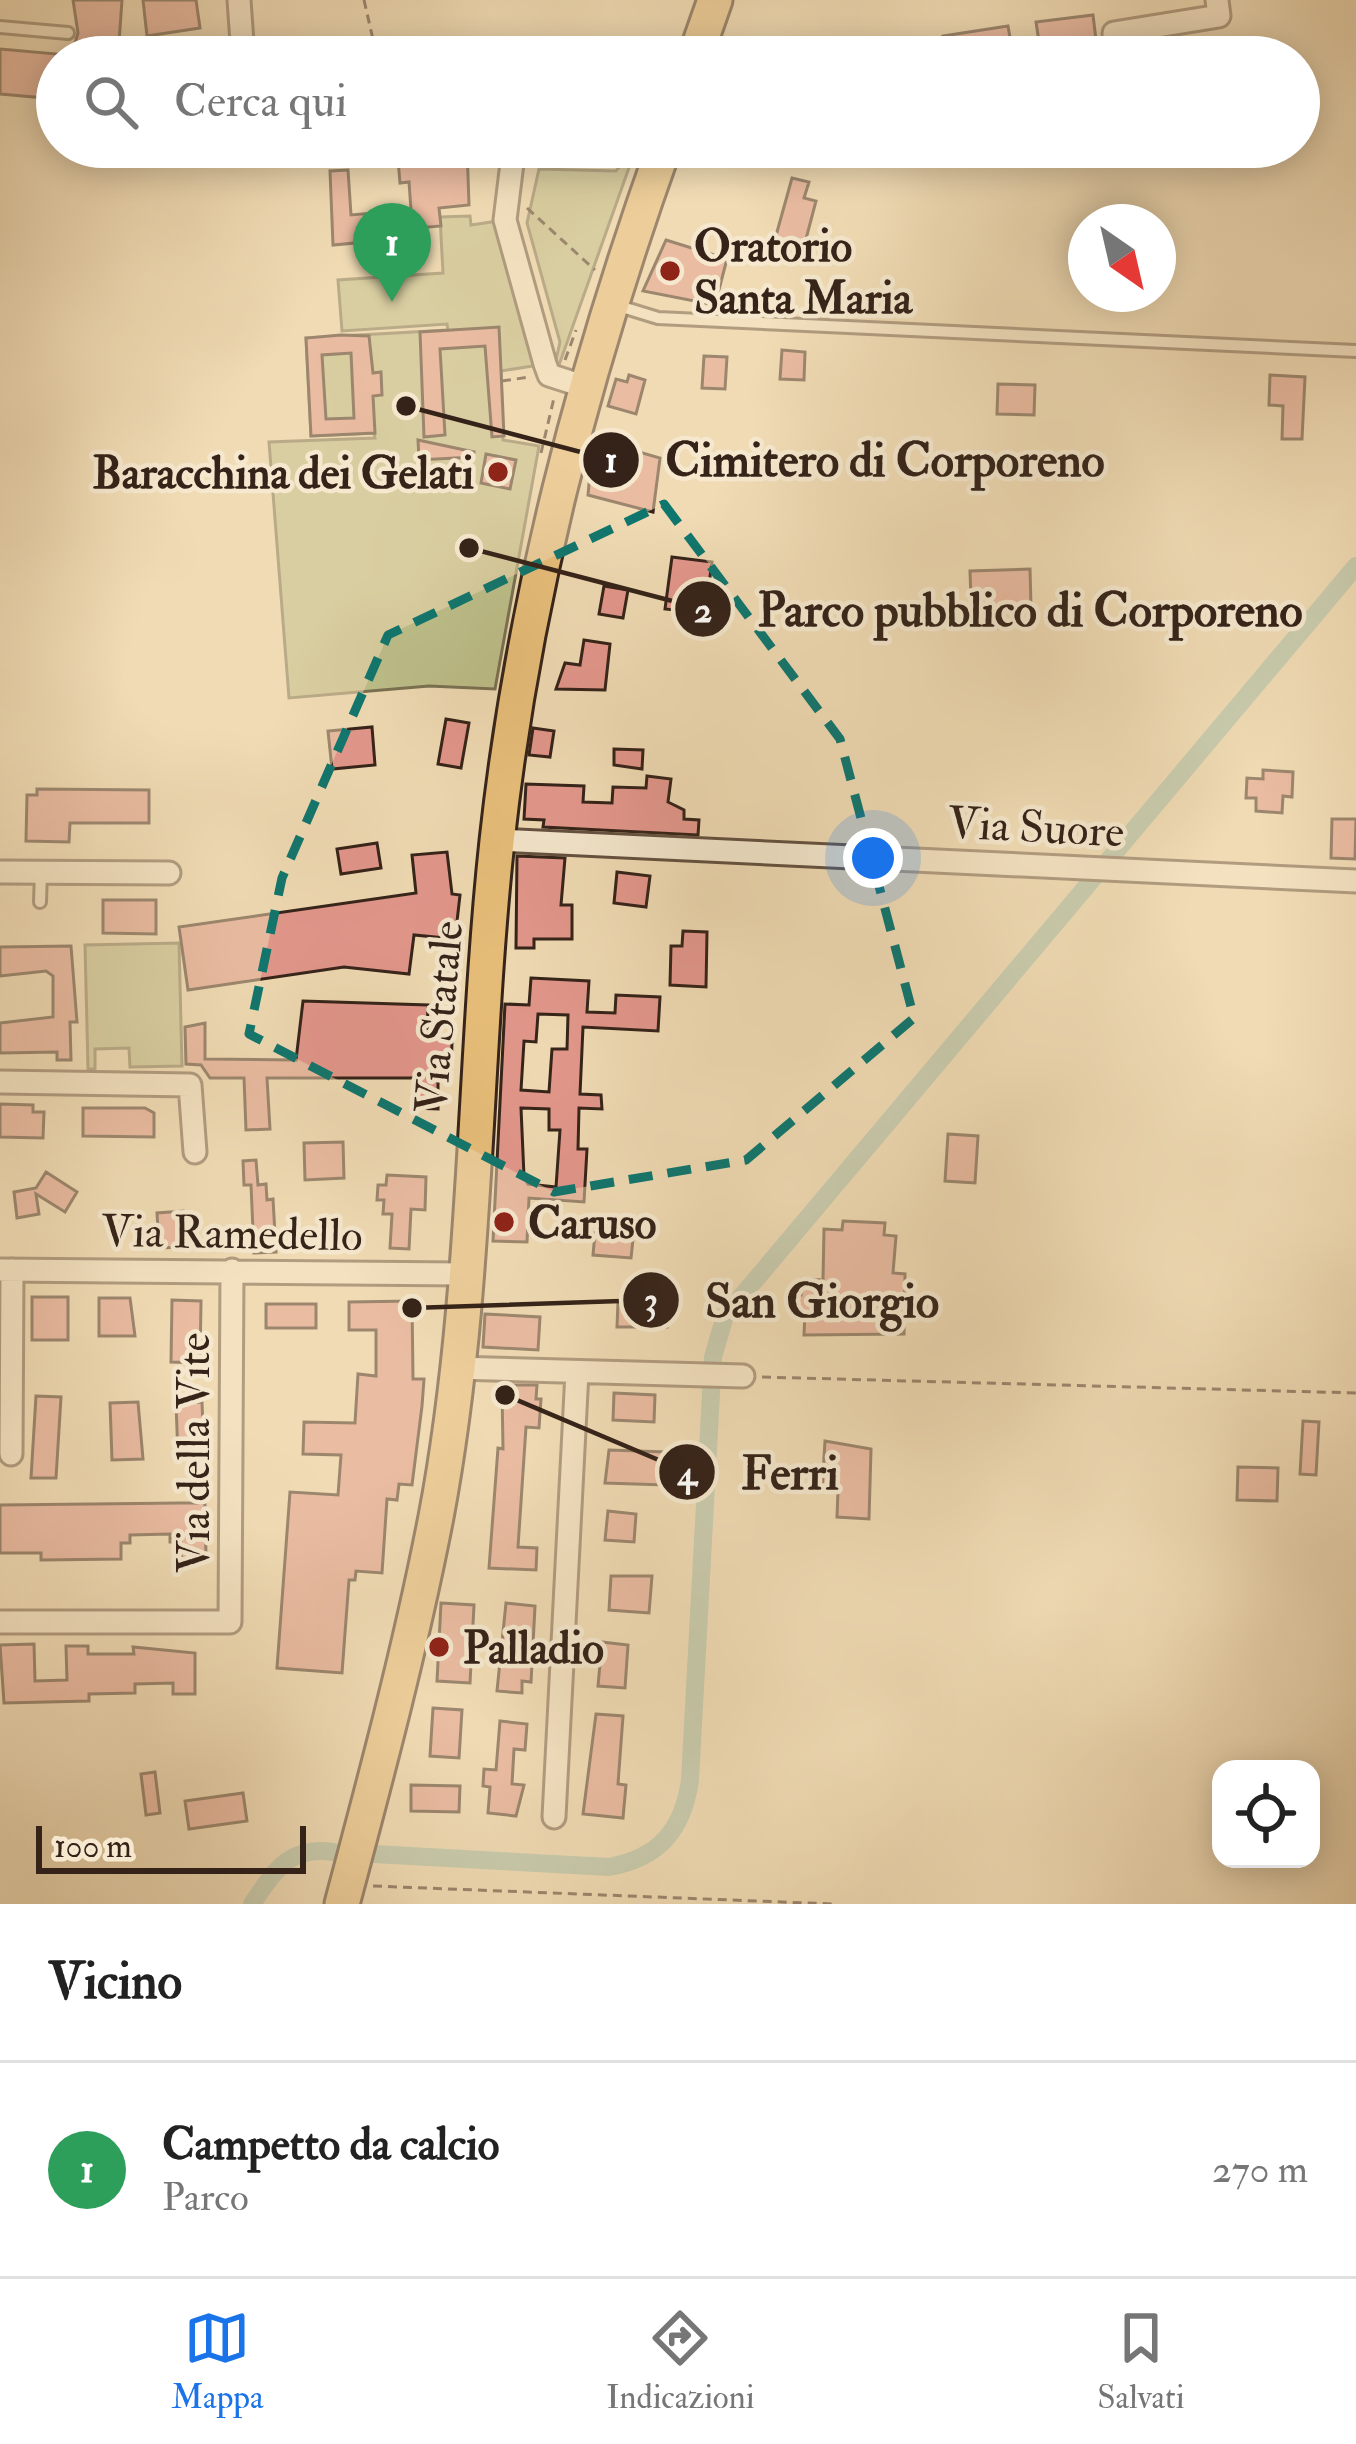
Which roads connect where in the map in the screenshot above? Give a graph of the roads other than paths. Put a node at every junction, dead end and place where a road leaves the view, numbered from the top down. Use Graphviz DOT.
graph roads {
  1 [pos="239,0"];
  2 [pos="715,0"];
  3 [pos="1217,0"];
  4 [pos="0,27"];
  5 [pos="68,33"];
  6 [pos="242,36"];
  7 [pos="702,36"];
  8 [pos="1114,36"];
  9 [pos="512,168"];
  10 [pos="657,168"];
  11 [pos="610,303"];
  12 [pos="1356,351"];
  13 [pos="583,386"];
  14 [pos="497,840"];
  15 [pos="0,872"];
  16 [pos="41,872"];
  17 [pos="170,873"];
  18 [pos="1356,881"];
  19 [pos="40,902"];
  20 [pos="0,1082"];
  21 [pos="195,1152"];
  22 [pos="6,1270"];
  23 [pos="232,1270"];
  24 [pos="463,1274"];
  25 [pos="455,1367"];
  26 [pos="577,1372"];
  27 [pos="742,1376"];
  28 [pos="11,1454"];
  29 [pos="0,1622"];
  30 [pos="554,1817"];
  31 [pos="345,1894"];
  1 -- 6 [label="street"];
  2 -- 7 [label="main road"];
  3 -- 8 [label="street"];
  4 -- 5 [label="lane"];
  9 -- 13 [label="street"];
  10 -- 11 [label="main road, Via Statale"];
  11 -- 12 [label="lane"];
  11 -- 13 [label="main road, Via Statale"];
  13 -- 14 [label="main road, Via Statale"];
  14 -- 18 [label="street, Via Suore"];
  14 -- 24 [label="main road, Via Statale"];
  15 -- 16 [label="street"];
  16 -- 17 [label="street"];
  16 -- 19 [label="lane"];
  20 -- 21 [label="street"];
  22 -- 23 [label="street, Via Ramedello"];
  22 -- 28 [label="street"];
  23 -- 24 [label="street, Via Ramedello"];
  23 -- 29 [label="street, Via della Vite"];
  24 -- 25 [label="main road, Via Statale"];
  25 -- 26 [label="street"];
  25 -- 31 [label="main road, Via Statale"];
  26 -- 27 [label="street"];
  26 -- 30 [label="street"];
}
